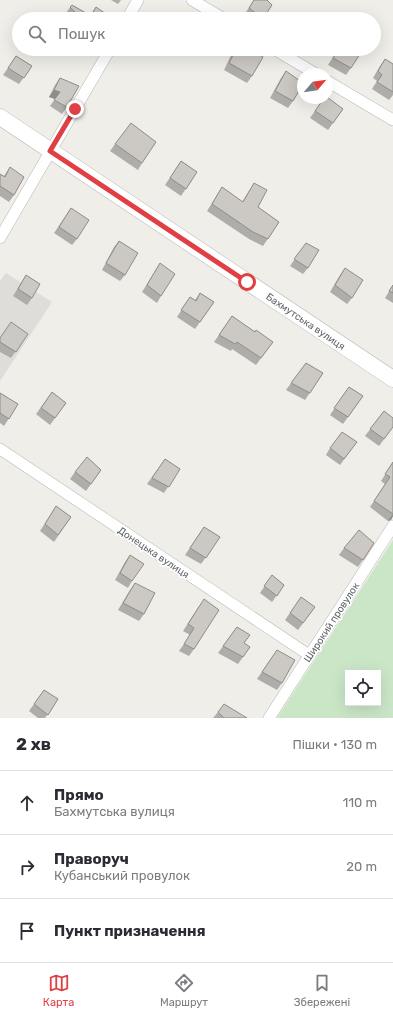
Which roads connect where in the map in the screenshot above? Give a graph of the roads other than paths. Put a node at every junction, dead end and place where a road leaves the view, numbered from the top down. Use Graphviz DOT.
graph roads {
  1 [pos="138,0"];
  2 [pos="192,0"];
  3 [pos="131,12"];
  4 [pos="212,12"];
  5 [pos="106,56"];
  6 [pos="286,56"];
  7 [pos="306,68"];
  8 [pos="333,85"];
  9 [pos="0,117"];
  10 [pos="393,120"];
  11 [pos="50,151"];
  12 [pos="0,238"];
  13 [pos="393,379"];
  14 [pos="0,449"];
  15 [pos="393,526"];
  16 [pos="309,655"];
  17 [pos="269,718"];
  1 -- 3 [label="street"];
  2 -- 4 [label="street"];
  5 -- 11 [label="street"];
  6 -- 7 [label="street"];
  8 -- 10 [label="street"];
  9 -- 11 [label="street, Бахмутська вулиця"];
  11 -- 12 [label="street"];
  11 -- 13 [label="street, Бахмутська вулиця"];
  14 -- 16 [label="street, Донецька вулиця"];
  15 -- 16 [label="street, Широкий провулок"];
  16 -- 17 [label="street, Широкий провулок"];
}
